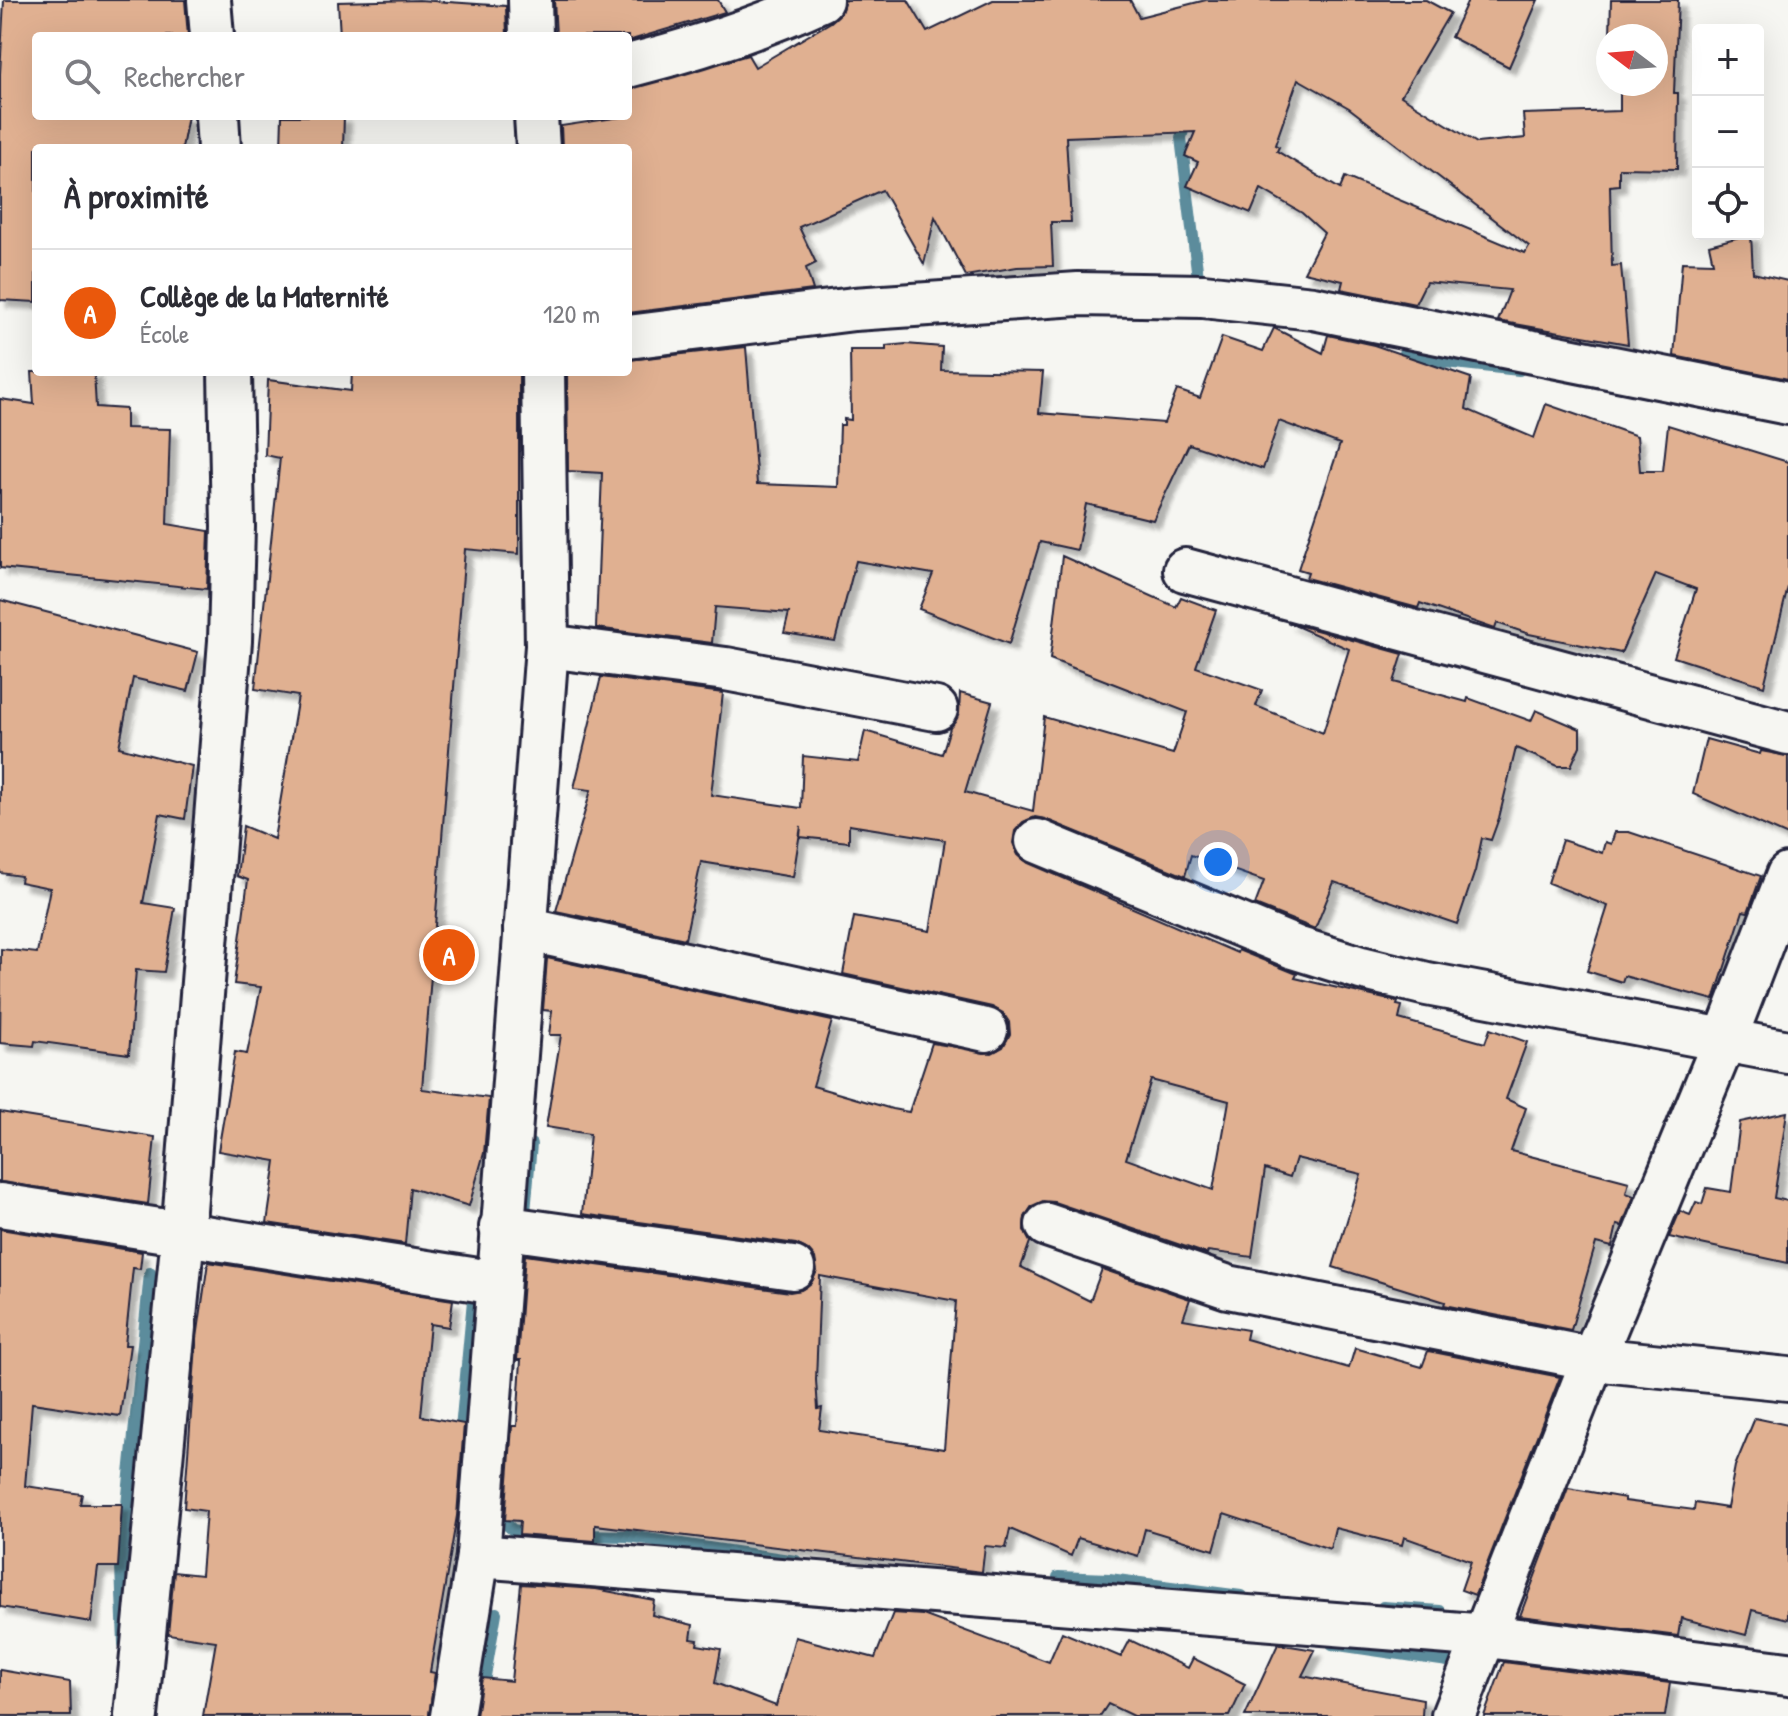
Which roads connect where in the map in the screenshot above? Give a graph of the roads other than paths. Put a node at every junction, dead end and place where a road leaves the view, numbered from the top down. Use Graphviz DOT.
graph roads {
  1 [pos="209,0"];
  2 [pos="530,0"];
  3 [pos="821,0"];
  4 [pos="212,32"];
  5 [pos="531,32"];
  6 [pos="632,65"];
  7 [pos="217,120"];
  8 [pos="536,120"];
  9 [pos="219,144"];
  10 [pos="538,144"];
  11 [pos="632,337"];
  12 [pos="230,376"];
  13 [pos="543,376"];
  14 [pos="1788,403"];
  15 [pos="1185,570"];
  16 [pos="547,646"];
  17 [pos="936,709"];
  18 [pos="1788,733"];
  19 [pos="1037,841"];
  20 [pos="1788,875"];
  21 [pos="525,929"];
  22 [pos="986,1030"];
  23 [pos="1725,1039"];
  24 [pos="1788,1052"];
  25 [pos="0,1205"];
  26 [pos="1047,1225"];
  27 [pos="501,1227"];
  28 [pos="183,1235"];
  29 [pos="793,1268"];
  30 [pos="497,1283"];
  31 [pos="1593,1359"];
  32 [pos="1788,1379"];
  33 [pos="478,1556"];
  34 [pos="1487,1636"];
  35 [pos="1788,1674"];
  36 [pos="136,1716"];
  37 [pos="452,1716"];
  38 [pos="1453,1716"];
  1 -- 4 [label="street"];
  2 -- 5 [label="street"];
  3 -- 6 [label="street"];
  7 -- 9 [label="street"];
  8 -- 10 [label="street"];
  11 -- 14 [label="street"];
  12 -- 28 [label="street"];
  13 -- 16 [label="street"];
  15 -- 18 [label="street"];
  16 -- 17 [label="street"];
  16 -- 21 [label="street"];
  19 -- 23 [label="street"];
  20 -- 23 [label="street"];
  21 -- 22 [label="street"];
  21 -- 27 [label="street"];
  23 -- 24 [label="street"];
  23 -- 31 [label="street"];
  25 -- 28 [label="street"];
  26 -- 31 [label="street"];
  27 -- 29 [label="street"];
  27 -- 30 [label="street"];
  28 -- 30 [label="street"];
  28 -- 36 [label="street"];
  30 -- 33 [label="street"];
  31 -- 32 [label="street"];
  31 -- 34 [label="street"];
  33 -- 34 [label="street"];
  33 -- 37 [label="street"];
  34 -- 35 [label="street"];
  34 -- 38 [label="street"];
}
